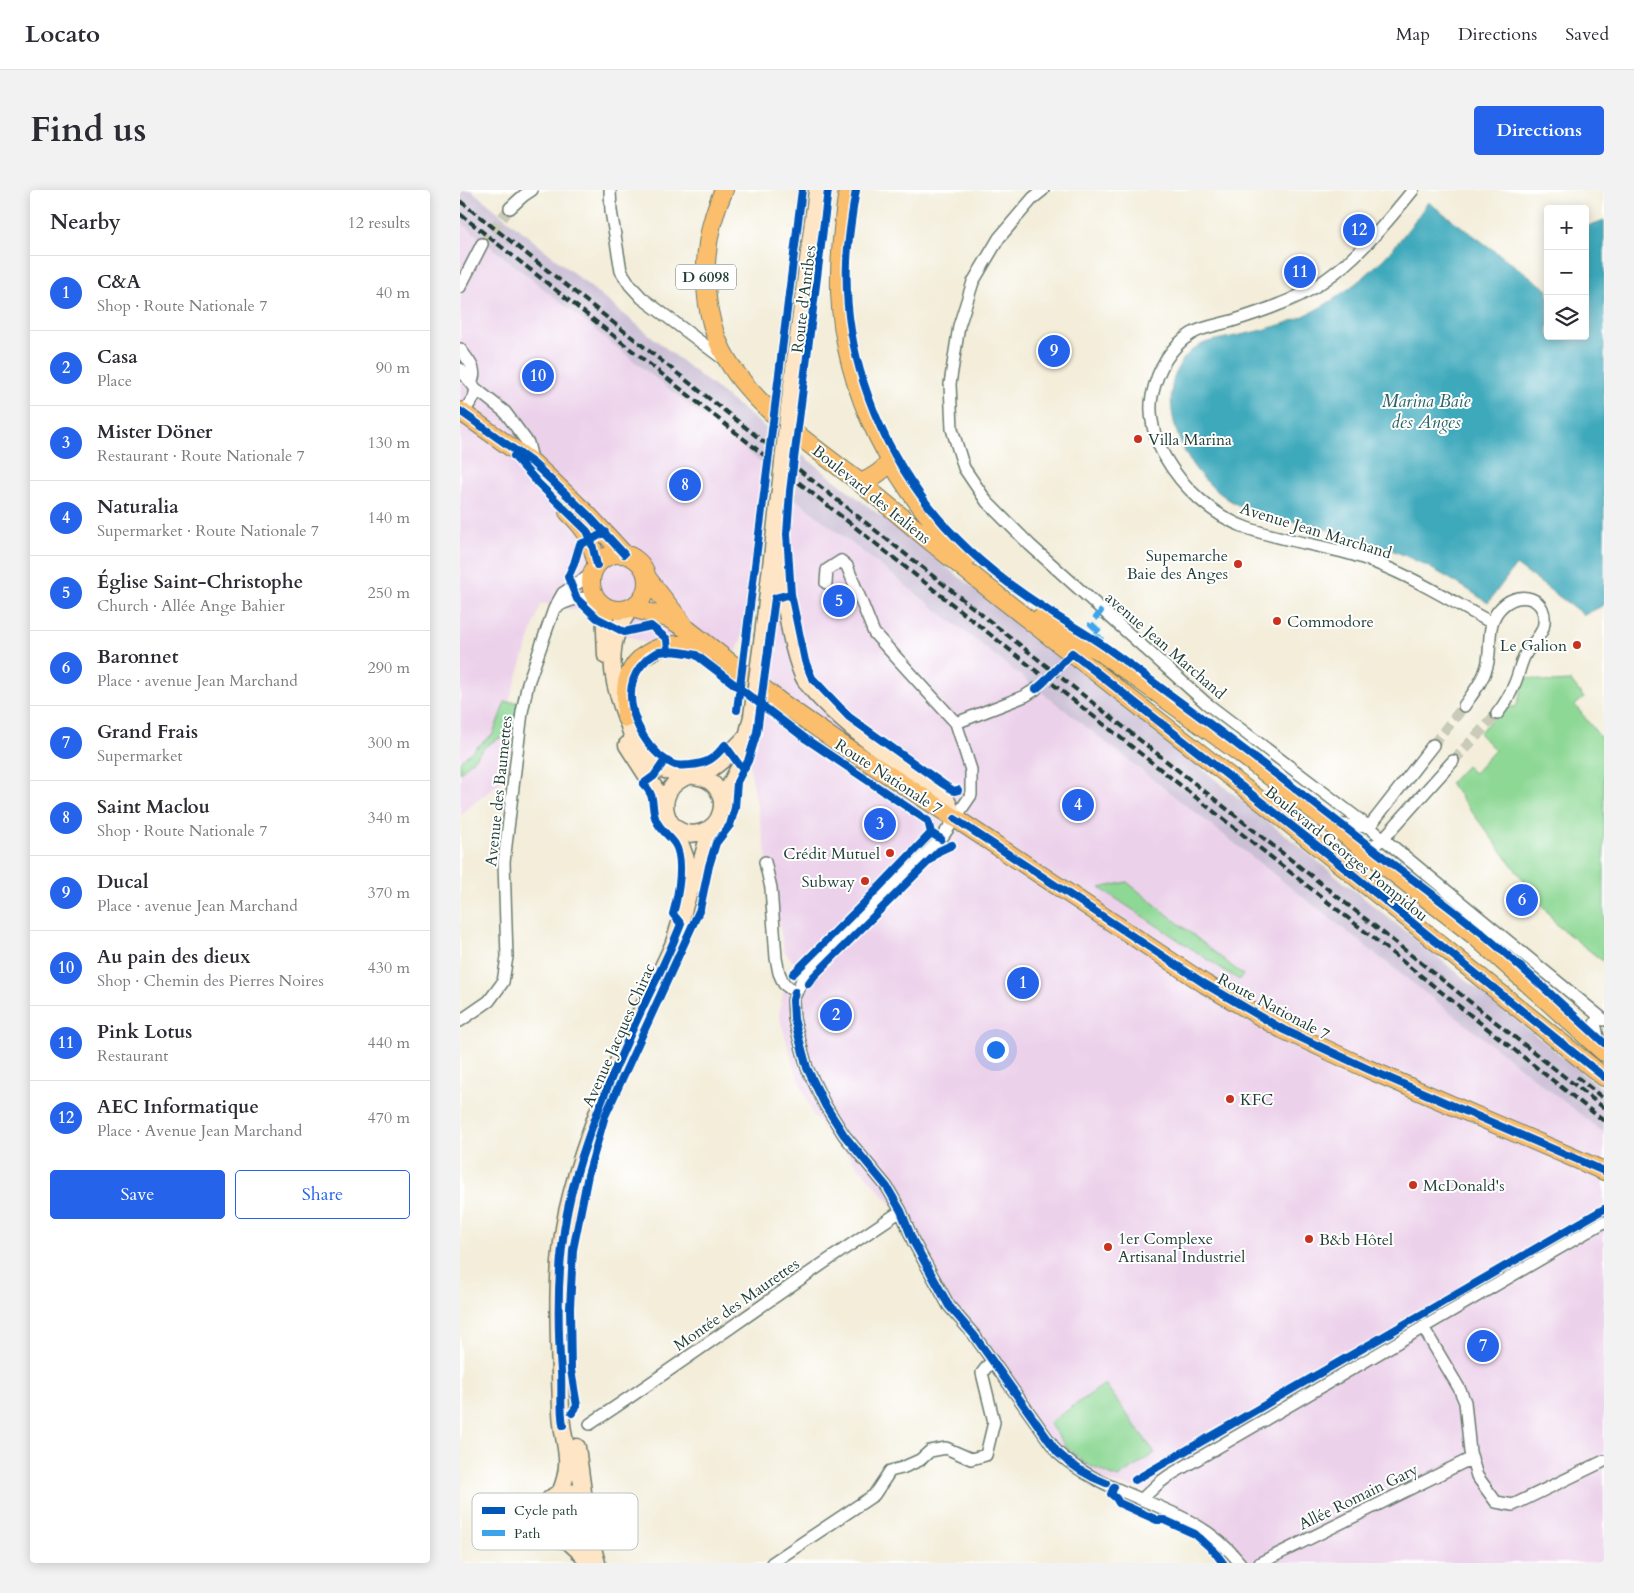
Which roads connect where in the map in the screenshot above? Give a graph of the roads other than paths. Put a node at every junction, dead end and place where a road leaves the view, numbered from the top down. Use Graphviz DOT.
graph roads {
  1 [pos="532,190"];
  2 [pos="610,190"];
  3 [pos="724,190"];
  4 [pos="817,190"];
  5 [pos="848,190"];
  6 [pos="1043,190"];
  7 [pos="1413,190"];
  8 [pos="510,208"];
  9 [pos="482,244"];
  10 [pos="460,287"];
  11 [pos="460,349"];
  12 [pos="728,363"];
  13 [pos="460,369"];
  14 [pos="474,385"];
  15 [pos="461,412"];
  16 [pos="501,442"];
  17 [pos="890,461"];
  18 [pos="533,463"];
  19 [pos="860,483"];
  20 [pos="774,539"];
  21 [pos="624,554"];
  22 [pos="595,569"];
  23 [pos="648,580"];
  24 [pos="826,583"];
  25 [pos="600,602"];
  26 [pos="631,608"];
  27 [pos="554,609"];
  28 [pos="1492,623"];
  29 [pos="687,629"];
  30 [pos="1075,646"];
  31 [pos="716,653"];
  32 [pos="1036,689"];
  33 [pos="1464,706"];
  34 [pos="1496,714"];
  35 [pos="626,718"];
  36 [pos="956,723"];
  37 [pos="748,734"];
  38 [pos="1433,745"];
  39 [pos="1453,760"];
  40 [pos="694,776"];
  41 [pos="722,801"];
  42 [pos="665,804"];
  43 [pos="955,819"];
  44 [pos="1330,824"];
  45 [pos="674,826"];
  46 [pos="712,827"];
  47 [pos="1369,827"];
  48 [pos="1383,839"];
  49 [pos="1316,844"];
  50 [pos="1366,851"];
  51 [pos="765,862"];
  52 [pos="687,898"];
  53 [pos="796,992"];
  54 [pos="1602,1018"];
  55 [pos="460,1021"];
  56 [pos="1604,1051"];
  57 [pos="1604,1077"];
  58 [pos="1604,1171"];
  59 [pos="901,1211"];
  60 [pos="1604,1222"];
  61 [pos="1423,1327"];
  62 [pos="992,1360"];
  63 [pos="561,1377"];
  64 [pos="590,1424"];
  65 [pos="1472,1458"];
  66 [pos="1604,1461"];
  67 [pos="560,1493"];
  68 [pos="573,1493"];
  69 [pos="583,1493"];
  70 [pos="1142,1499"];
  71 [pos="578,1550"];
  72 [pos="594,1550"];
  73 [pos="587,1563"];
  74 [pos="597,1563"];
  75 [pos="772,1563"];
  76 [pos="1240,1563"];
  77 [pos="1260,1563"];
  1 -- 8 [label="street"];
  2 -- 12 [label="street"];
  3 -- 12 [label="main road, Boulevard des Italiens / D 6098"];
  4 -- 20 [label="main road, Route d'Antibes, bridge"];
  5 -- 17 [label="main road, Boulevard des Italiens / D 6098"];
  6 -- 47 [label="street, avenue Jean Marchand"];
  7 -- 28 [label="street, Avenue Jean Marchand"];
  9 -- 10 [label="street"];
  11 -- 14 [label="street"];
  12 -- 19 [label="main road, Boulevard des Italiens / D 6098"];
  13 -- 14 [label="street"];
  14 -- 15 [label="street"];
  14 -- 18 [label="street"];
  15 -- 16 [label="main road"];
  16 -- 18 [label="main road"];
  16 -- 22 [label="main road"];
  17 -- 19 [label="main road"];
  17 -- 30 [label="main road, Boulevard des Italiens / D 6098"];
  18 -- 21 [label="main road"];
  19 -- 30 [label="main road, Boulevard des Italiens / D 6098"];
  20 -- 37 [label="main road, Route d'Antibes, bridge"];
  20 -- 43 [label="main road"];
  21 -- 22 [label="main road"];
  21 -- 23 [label="main road"];
  22 -- 25 [label="main road"];
  22 -- 27 [label="street, Avenue des Baumettes"];
  23 -- 26 [label="main road"];
  23 -- 29 [label="main road, Route Nationale 7"];
  24 -- 36 [label="street"];
  25 -- 26 [label="main road"];
  25 -- 27 [label="street"];
  25 -- 42 [label="main road"];
  26 -- 29 [label="main road, Route Nationale 7"];
  26 -- 35 [label="main road"];
  27 -- 55 [label="street, Avenue des Baumettes"];
  28 -- 33 [label="street"];
  28 -- 34 [label="street"];
  29 -- 31 [label="main road, Route Nationale 7"];
  30 -- 44 [label="main road, Boulevard Georges Pompidou / D 6098"];
  30 -- 49 [label="main road, Boulevard Georges Pompidou / D 6098"];
  31 -- 35 [label="main road"];
  31 -- 43 [label="main road, Route Nationale 7"];
  32 -- 36 [label="street"];
  35 -- 40 [label="main road"];
  36 -- 43 [label="street"];
  37 -- 40 [label="main road"];
  37 -- 41 [label="main road, Route d'Antibes"];
  38 -- 47 [label="street"];
  39 -- 48 [label="street"];
  40 -- 41 [label="main road"];
  40 -- 42 [label="main road"];
  41 -- 46 [label="main road"];
  42 -- 45 [label="main road"];
  43 -- 53 [label="street"];
  43 -- 58 [label="main road, Route Nationale 7"];
  44 -- 47 [label="street"];
  44 -- 50 [label="main road, Boulevard Georges Pompidou / D 6098"];
  45 -- 46 [label="main road"];
  45 -- 52 [label="main road, Avenue Jacques Chirac"];
  46 -- 52 [label="main road, Avenue Jacques Chirac"];
  47 -- 48 [label="street, avenue Jean Marchand"];
  48 -- 50 [label="street"];
  48 -- 54 [label="street, avenue Jean Marchand"];
  49 -- 50 [label="main road"];
  49 -- 57 [label="main road, Boulevard Georges Pompidou / D 6098"];
  50 -- 56 [label="main road, Boulevard Georges Pompidou / D 6098"];
  51 -- 53 [label="street"];
  52 -- 63 [label="main road, Avenue Jacques Chirac"];
  53 -- 59 [label="street"];
  54 -- 56 [label="street"];
  59 -- 62 [label="street"];
  59 -- 64 [label="street, Montée des Maurettes"];
  60 -- 61 [label="street"];
  61 -- 65 [label="street"];
  61 -- 70 [label="street"];
  62 -- 70 [label="street"];
  62 -- 75 [label="street"];
  63 -- 67 [label="main road, Avenue Jacques Chirac"];
  63 -- 69 [label="main road, Avenue Jacques Chirac"];
  65 -- 66 [label="street"];
  65 -- 77 [label="street, Allée Romain Gary"];
  67 -- 68 [label="main road"];
  70 -- 76 [label="street"];
  71 -- 73 [label="main road"];
  72 -- 74 [label="main road"];
}
